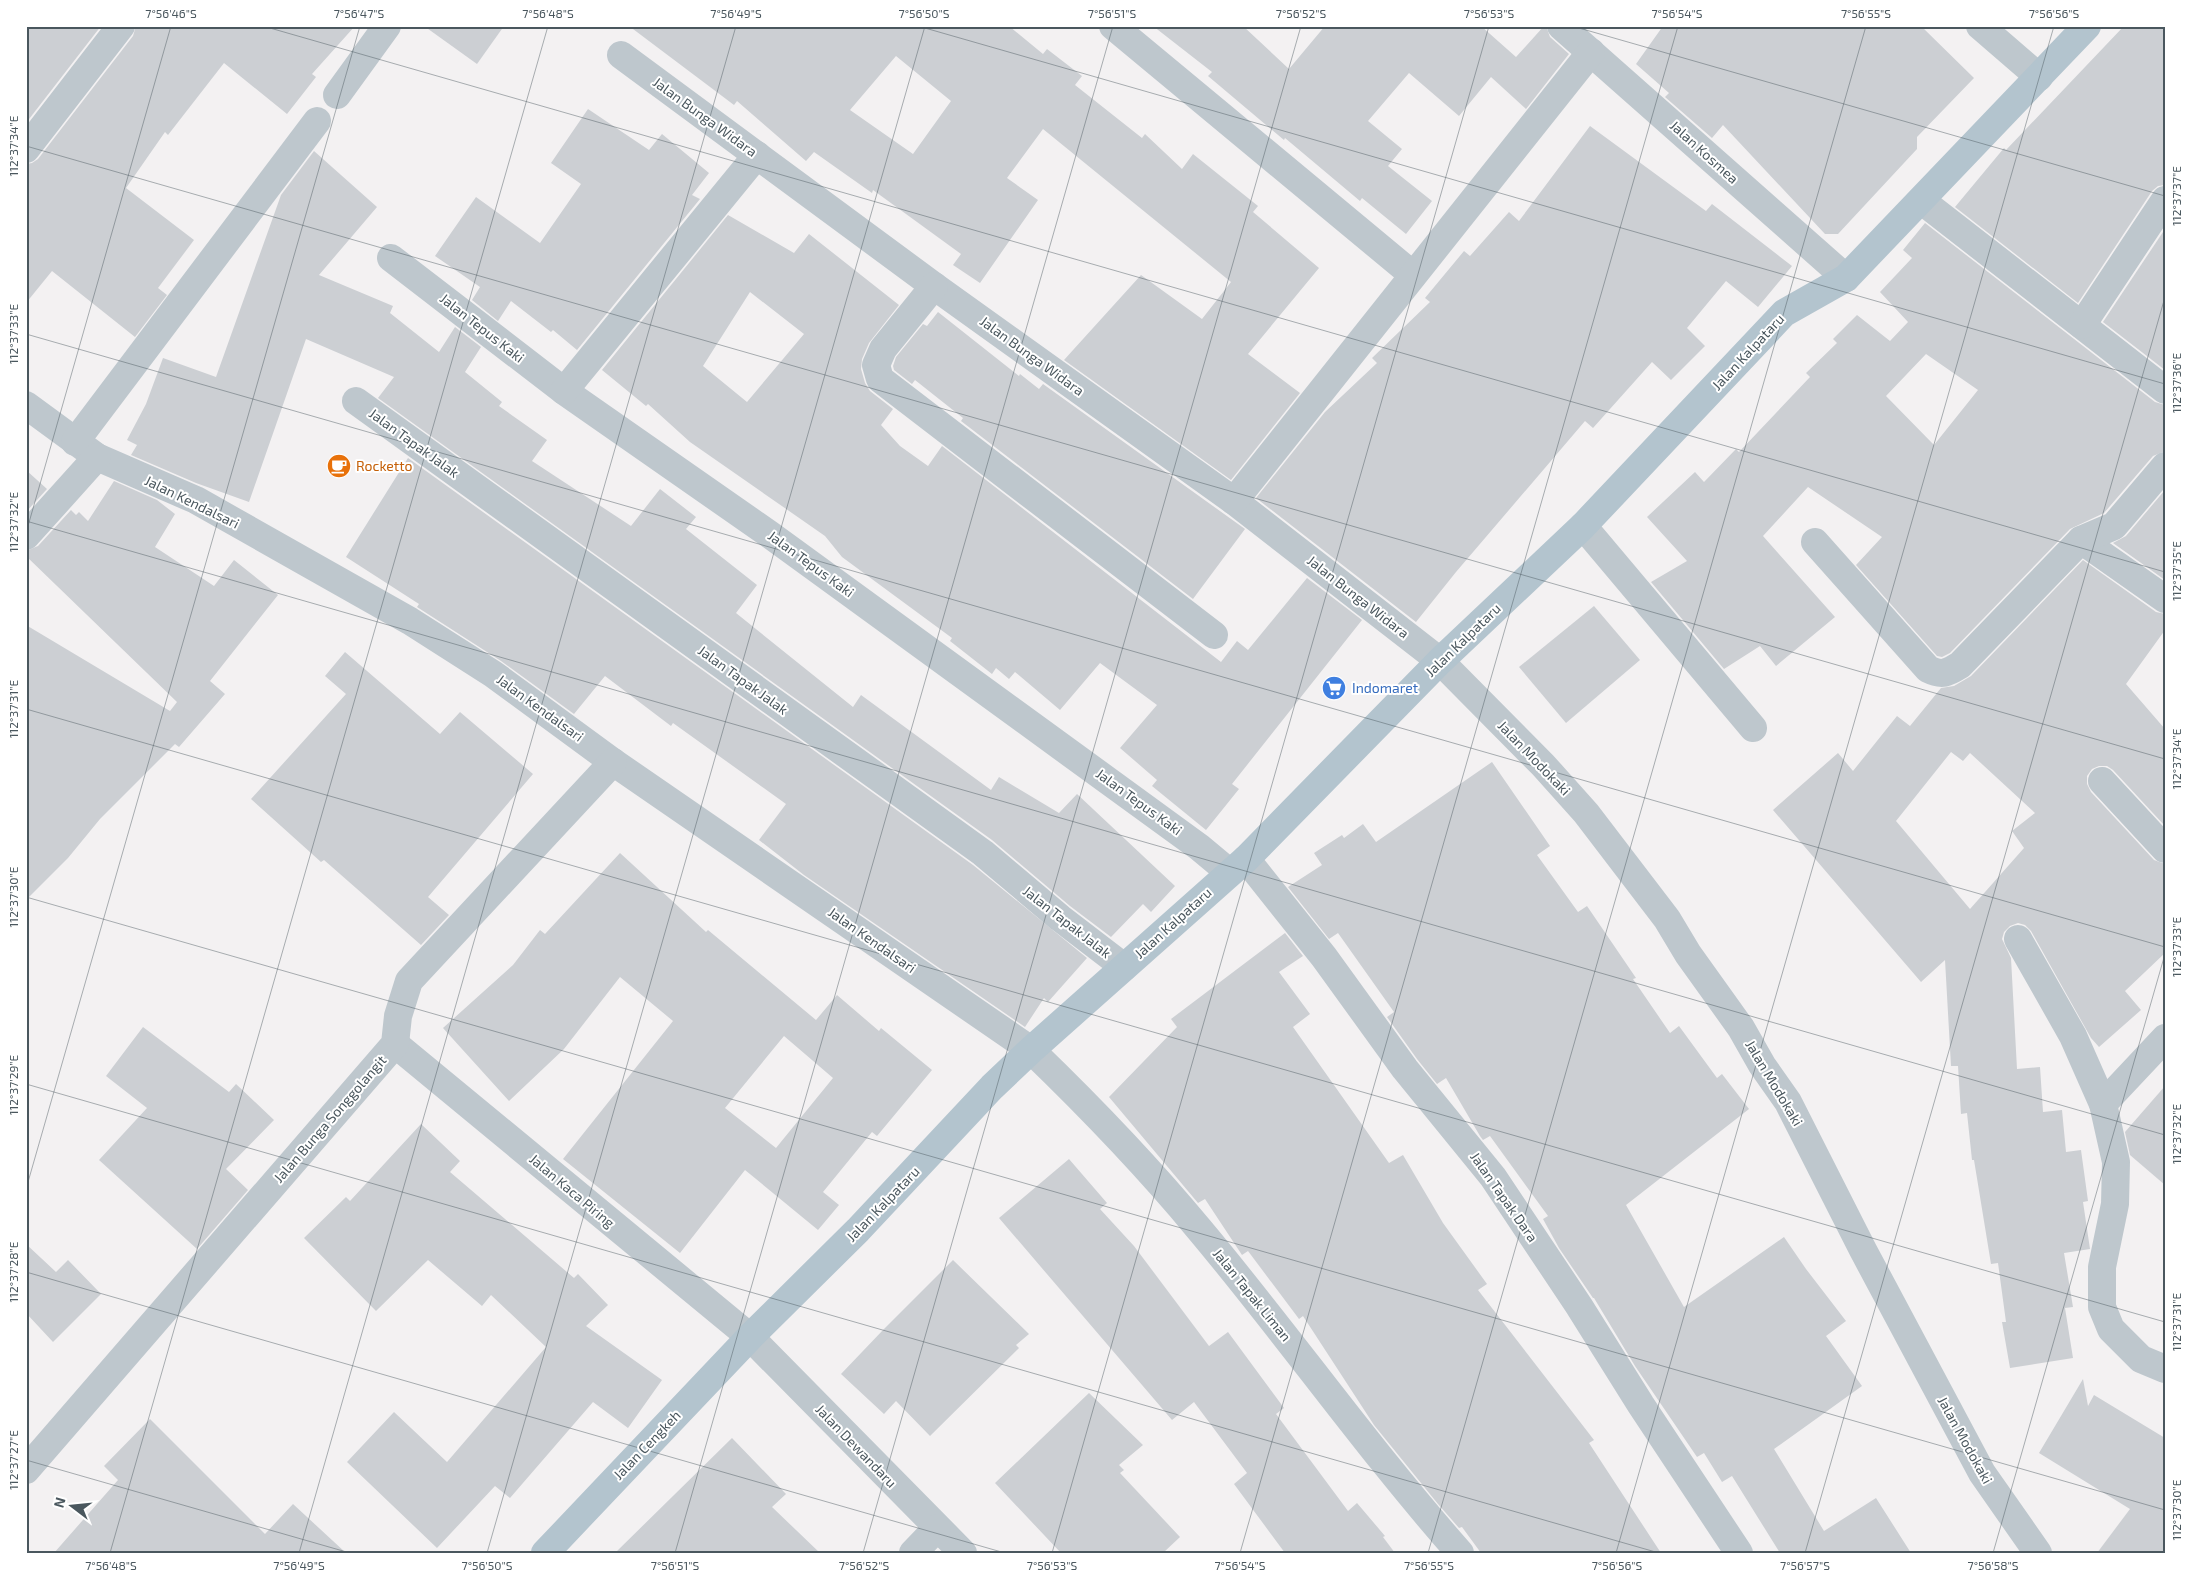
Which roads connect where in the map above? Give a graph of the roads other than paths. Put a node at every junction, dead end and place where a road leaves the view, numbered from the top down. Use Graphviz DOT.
graph roads {
  1 [pos="121,26"];
  2 [pos="388,26"];
  3 [pos="1113,26"];
  4 [pos="1561,26"];
  5 [pos="1980,26"];
  6 [pos="2087,26"];
  7 [pos="1592,52"];
  8 [pos="621,55"];
  9 [pos="2039,77"];
  10 [pos="337,95"];
  11 [pos="317,121"];
  12 [pos="26,149"];
  13 [pos="757,155"];
  14 [pos="1922,200"];
  15 [pos="2165,200"];
  16 [pos="391,258"];
  17 [pos="1413,275"];
  18 [pos="1846,278"];
  19 [pos="934,286"];
  20 [pos="2082,326"];
  21 [pos="2165,390"];
  22 [pos="564,391"];
  23 [pos="356,401"];
  24 [pos="26,405"];
  25 [pos="86,449"];
  26 [pos="2165,466"];
  27 [pos="1234,501"];
  28 [pos="1583,526"];
  29 [pos="26,536"];
  30 [pos="2081,540"];
  31 [pos="1815,542"];
  32 [pos="2165,599"];
  33 [pos="1214,635"];
  34 [pos="1440,661"];
  35 [pos="1753,728"];
  36 [pos="613,762"];
  37 [pos="2102,780"];
  38 [pos="2165,848"];
  39 [pos="1238,865"];
  40 [pos="2018,939"];
  41 [pos="1124,967"];
  42 [pos="2165,1038"];
  43 [pos="395,1044"];
  44 [pos="1032,1050"];
  45 [pos="2103,1104"];
  46 [pos="750,1337"];
  47 [pos="2165,1369"];
  48 [pos="26,1470"];
  49 [pos="937,1528"];
  50 [pos="545,1553"];
  51 [pos="913,1553"];
  52 [pos="963,1553"];
  53 [pos="1460,1553"];
  54 [pos="1739,1553"];
  55 [pos="2038,1553"];
  1 -- 12 [label="street"];
  2 -- 10 [label="street"];
  3 -- 17 [label="street"];
  4 -- 7 [label="street, Jalan Kosmea"];
  5 -- 9 [label="street"];
  6 -- 9 [label="main road, Jalan Kalpataru"];
  7 -- 17 [label="street"];
  7 -- 18 [label="street, Jalan Kosmea"];
  8 -- 13 [label="street, Jalan Bunga Widara"];
  9 -- 14 [label="main road, Jalan Kalpataru"];
  11 -- 25 [label="street"];
  13 -- 19 [label="street, Jalan Bunga Widara"];
  13 -- 22 [label="street"];
  14 -- 18 [label="main road, Jalan Kalpataru"];
  14 -- 20 [label="street"];
  15 -- 20 [label="street"];
  16 -- 22 [label="street, Jalan Tepus Kaki"];
  17 -- 27 [label="street"];
  18 -- 28 [label="main road, Jalan Kalpataru"];
  19 -- 27 [label="street, Jalan Bunga Widara"];
  19 -- 33 [label="street"];
  20 -- 21 [label="street"];
  22 -- 39 [label="street, Jalan Tepus Kaki"];
  23 -- 41 [label="street, Jalan Tapak Jalak"];
  24 -- 25 [label="street, Jalan Kendalsari"];
  25 -- 29 [label="street"];
  25 -- 36 [label="street, Jalan Kendalsari"];
  26 -- 30 [label="street"];
  27 -- 34 [label="street, Jalan Bunga Widara"];
  28 -- 34 [label="main road, Jalan Kalpataru"];
  28 -- 35 [label="street"];
  30 -- 31 [label="street"];
  30 -- 32 [label="street"];
  34 -- 39 [label="main road, Jalan Kalpataru"];
  34 -- 55 [label="street, Jalan Modokaki"];
  36 -- 43 [label="street, Jalan Bunga Songgolangit"];
  36 -- 44 [label="street, Jalan Kendalsari"];
  37 -- 38 [label="street"];
  39 -- 41 [label="main road, Jalan Kalpataru"];
  39 -- 54 [label="street, Jalan Tapak Dara"];
  40 -- 45 [label="street"];
  41 -- 44 [label="main road, Jalan Kalpataru"];
  42 -- 45 [label="street"];
  43 -- 46 [label="street, Jalan Kaca Piring"];
  43 -- 48 [label="street, Jalan Bunga Songgolangit"];
  44 -- 46 [label="main road, Jalan Kalpataru"];
  44 -- 53 [label="street, Jalan Tapak Liman"];
  45 -- 47 [label="street"];
  46 -- 49 [label="street, Jalan Dewandaru"];
  46 -- 50 [label="main road, Jalan Cengkeh"];
  49 -- 51 [label="street"];
  49 -- 52 [label="street, Jalan Dewandaru"];
}
